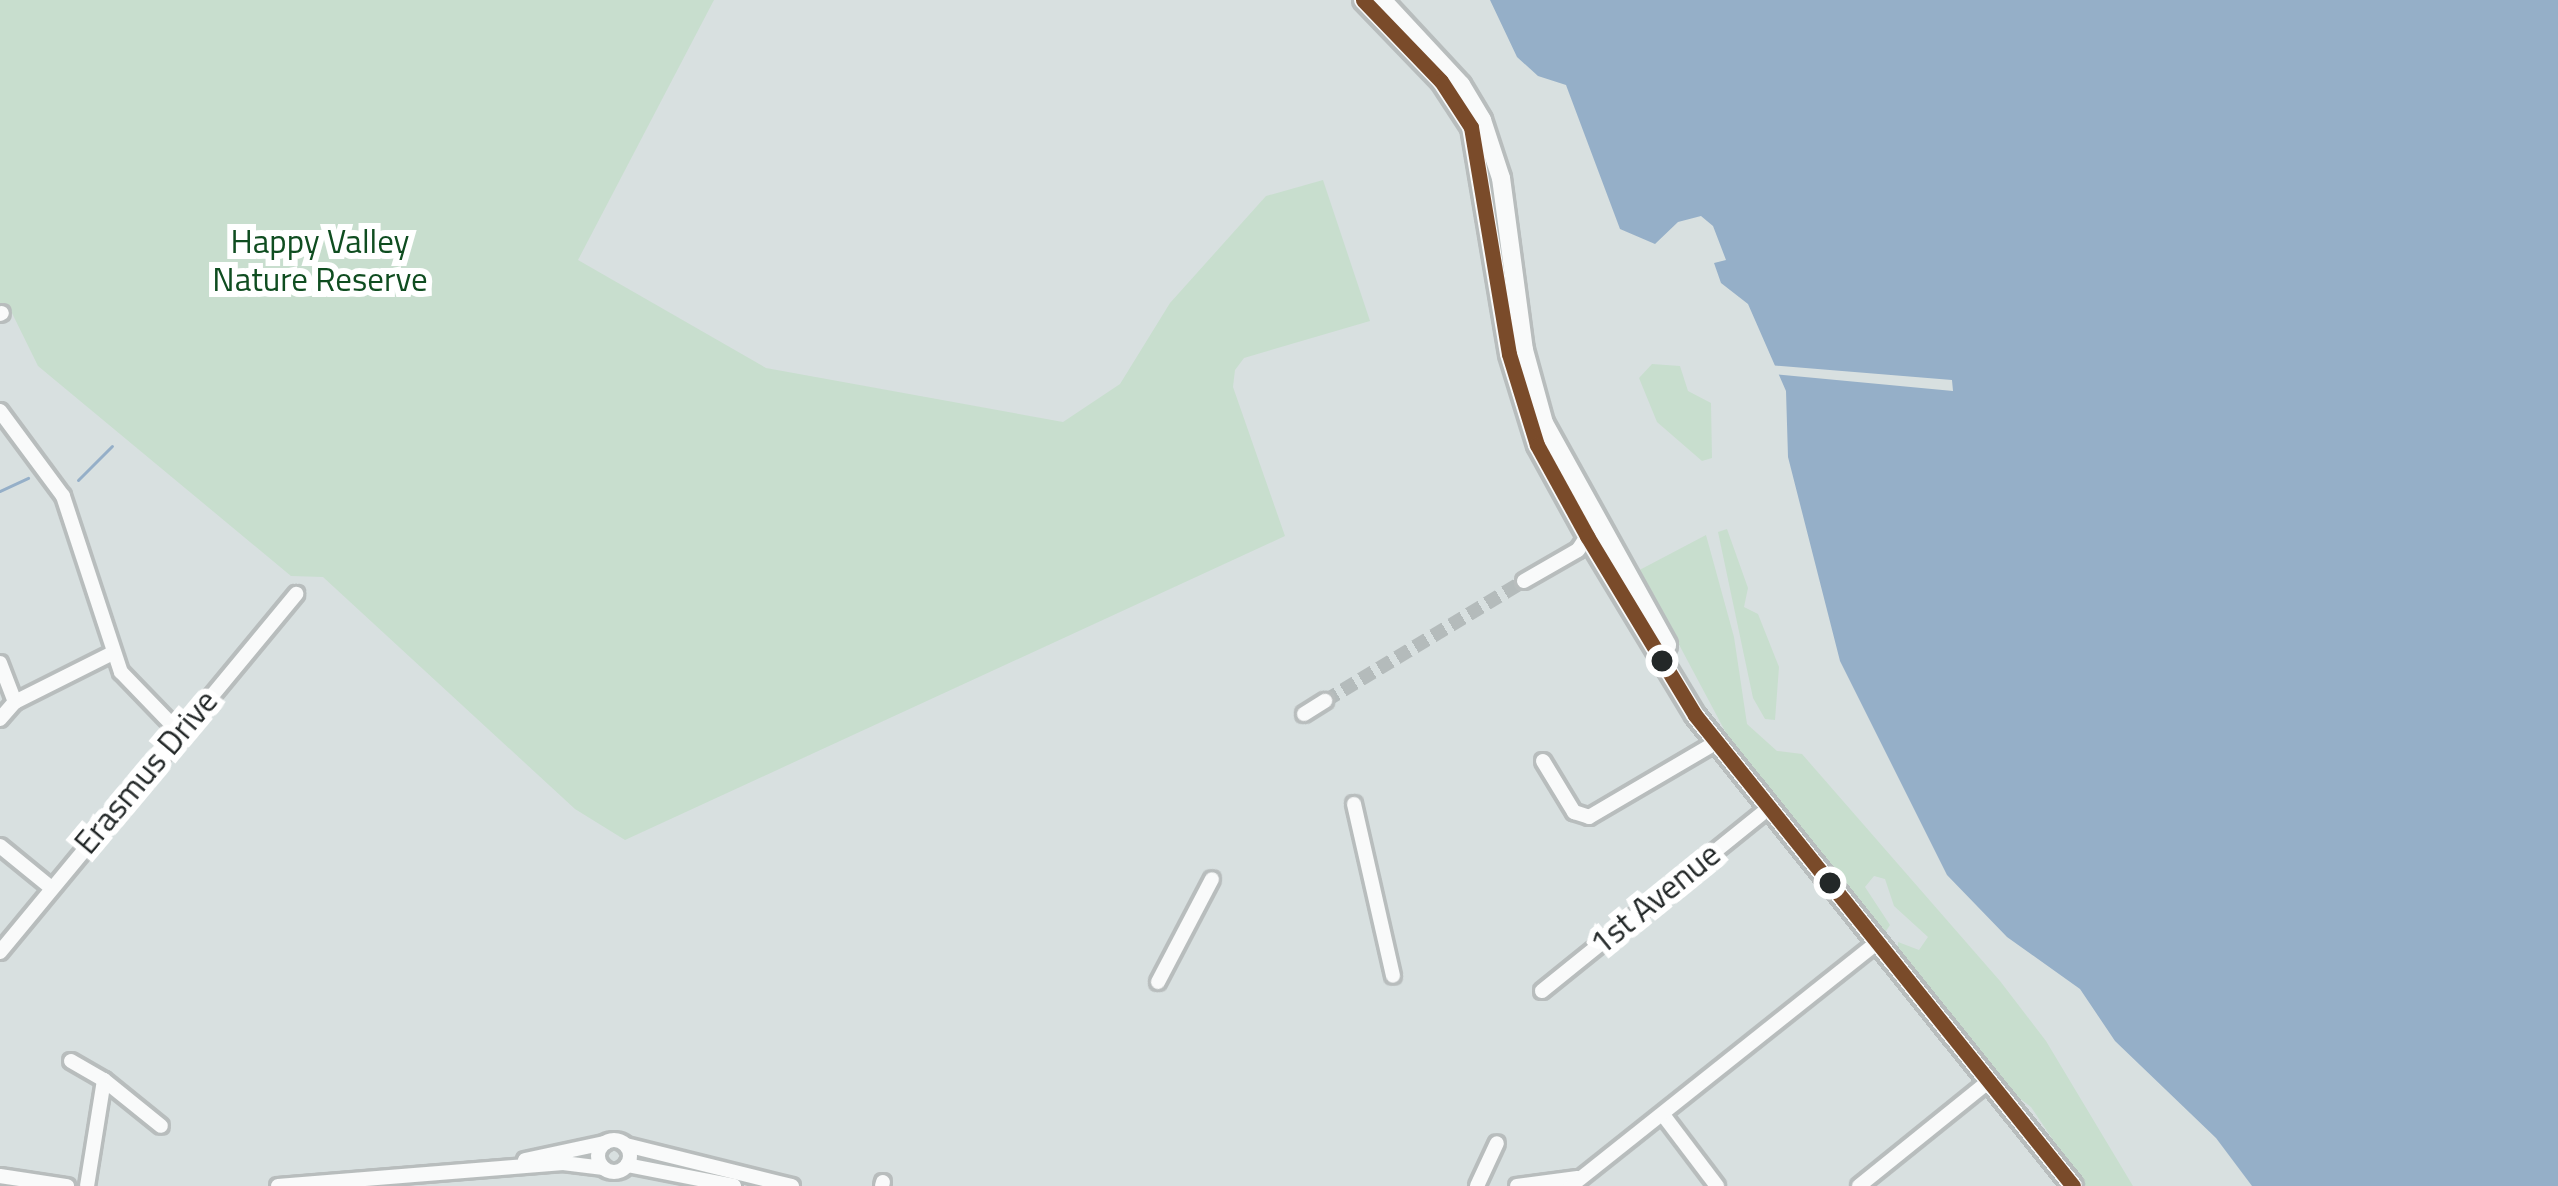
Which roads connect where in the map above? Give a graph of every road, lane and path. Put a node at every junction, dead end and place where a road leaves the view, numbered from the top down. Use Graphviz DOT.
graph roads {
  1 [pos="1363,0"];
  2 [pos="1382,0"];
  3 [pos="0,411"];
  4 [pos="1587,536"];
  5 [pos="1524,581"];
  6 [pos="296,594"];
  7 [pos="111,653"];
  8 [pos="0,663"];
  9 [pos="1325,701"];
  10 [pos="16,702"];
  11 [pos="1304,714"];
  12 [pos="0,719"];
  13 [pos="180,733"];
  14 [pos="1713,735"];
  15 [pos="1543,761"];
  16 [pos="1354,803"];
  17 [pos="1769,808"];
  18 [pos="0,846"];
  19 [pos="1212,879"];
  20 [pos="49,886"];
  21 [pos="1877,943"];
  22 [pos="0,952"];
  23 [pos="1393,976"];
  24 [pos="1158,982"];
  25 [pos="1542,991"];
  26 [pos="71,1060"];
  27 [pos="104,1080"];
  28 [pos="1989,1081"];
  29 [pos="1664,1117"];
  30 [pos="161,1126"];
  31 [pos="605,1143"];
  32 [pos="1497,1143"];
  33 [pos="626,1145"];
  34 [pos="627,1165"];
  35 [pos="503,1167"];
  36 [pos="604,1168"];
  37 [pos="1588,1174"];
  38 [pos="0,1177"];
  39 [pos="378,1183"];
  40 [pos="67,1186"];
  41 [pos="87,1186"];
  42 [pos="278,1186"];
  43 [pos="734,1186"];
  44 [pos="792,1186"];
  45 [pos="1477,1186"];
  46 [pos="1515,1186"];
  47 [pos="1571,1186"];
  48 [pos="1718,1186"];
  49 [pos="1858,1186"];
  50 [pos="2073,1186"];
  1 -- 4 [label="main road"];
  2 -- 14 [label="main road"];
  3 -- 7 [label="street"];
  4 -- 5 [label="street"];
  4 -- 14 [label="main road"];
  6 -- 13 [label="street, Erasmus Drive"];
  7 -- 10 [label="street"];
  7 -- 13 [label="street"];
  8 -- 10 [label="street"];
  9 -- 11 [label="street"];
  10 -- 12 [label="street"];
  13 -- 20 [label="street, Erasmus Drive"];
  14 -- 15 [label="street"];
  14 -- 17 [label="main road"];
  16 -- 23 [label="street"];
  17 -- 21 [label="main road"];
  17 -- 25 [label="street, 1st Avenue"];
  18 -- 20 [label="street"];
  19 -- 24 [label="street"];
  20 -- 22 [label="street, Erasmus Drive"];
  21 -- 28 [label="main road"];
  21 -- 29 [label="street"];
  26 -- 27 [label="street"];
  27 -- 30 [label="street"];
  27 -- 41 [label="street"];
  28 -- 49 [label="street"];
  28 -- 50 [label="main road"];
  29 -- 37 [label="street"];
  29 -- 48 [label="street"];
  31 -- 33 [label="street"];
  31 -- 35 [label="street"];
  31 -- 36 [label="street"];
  32 -- 45 [label="street"];
  33 -- 34 [label="street"];
  33 -- 44 [label="street"];
  34 -- 36 [label="street"];
  34 -- 43 [label="street"];
  35 -- 36 [label="street"];
  35 -- 39 [label="street"];
  37 -- 46 [label="street"];
  37 -- 47 [label="street"];
  38 -- 40 [label="street"];
  39 -- 42 [label="street"];
}
